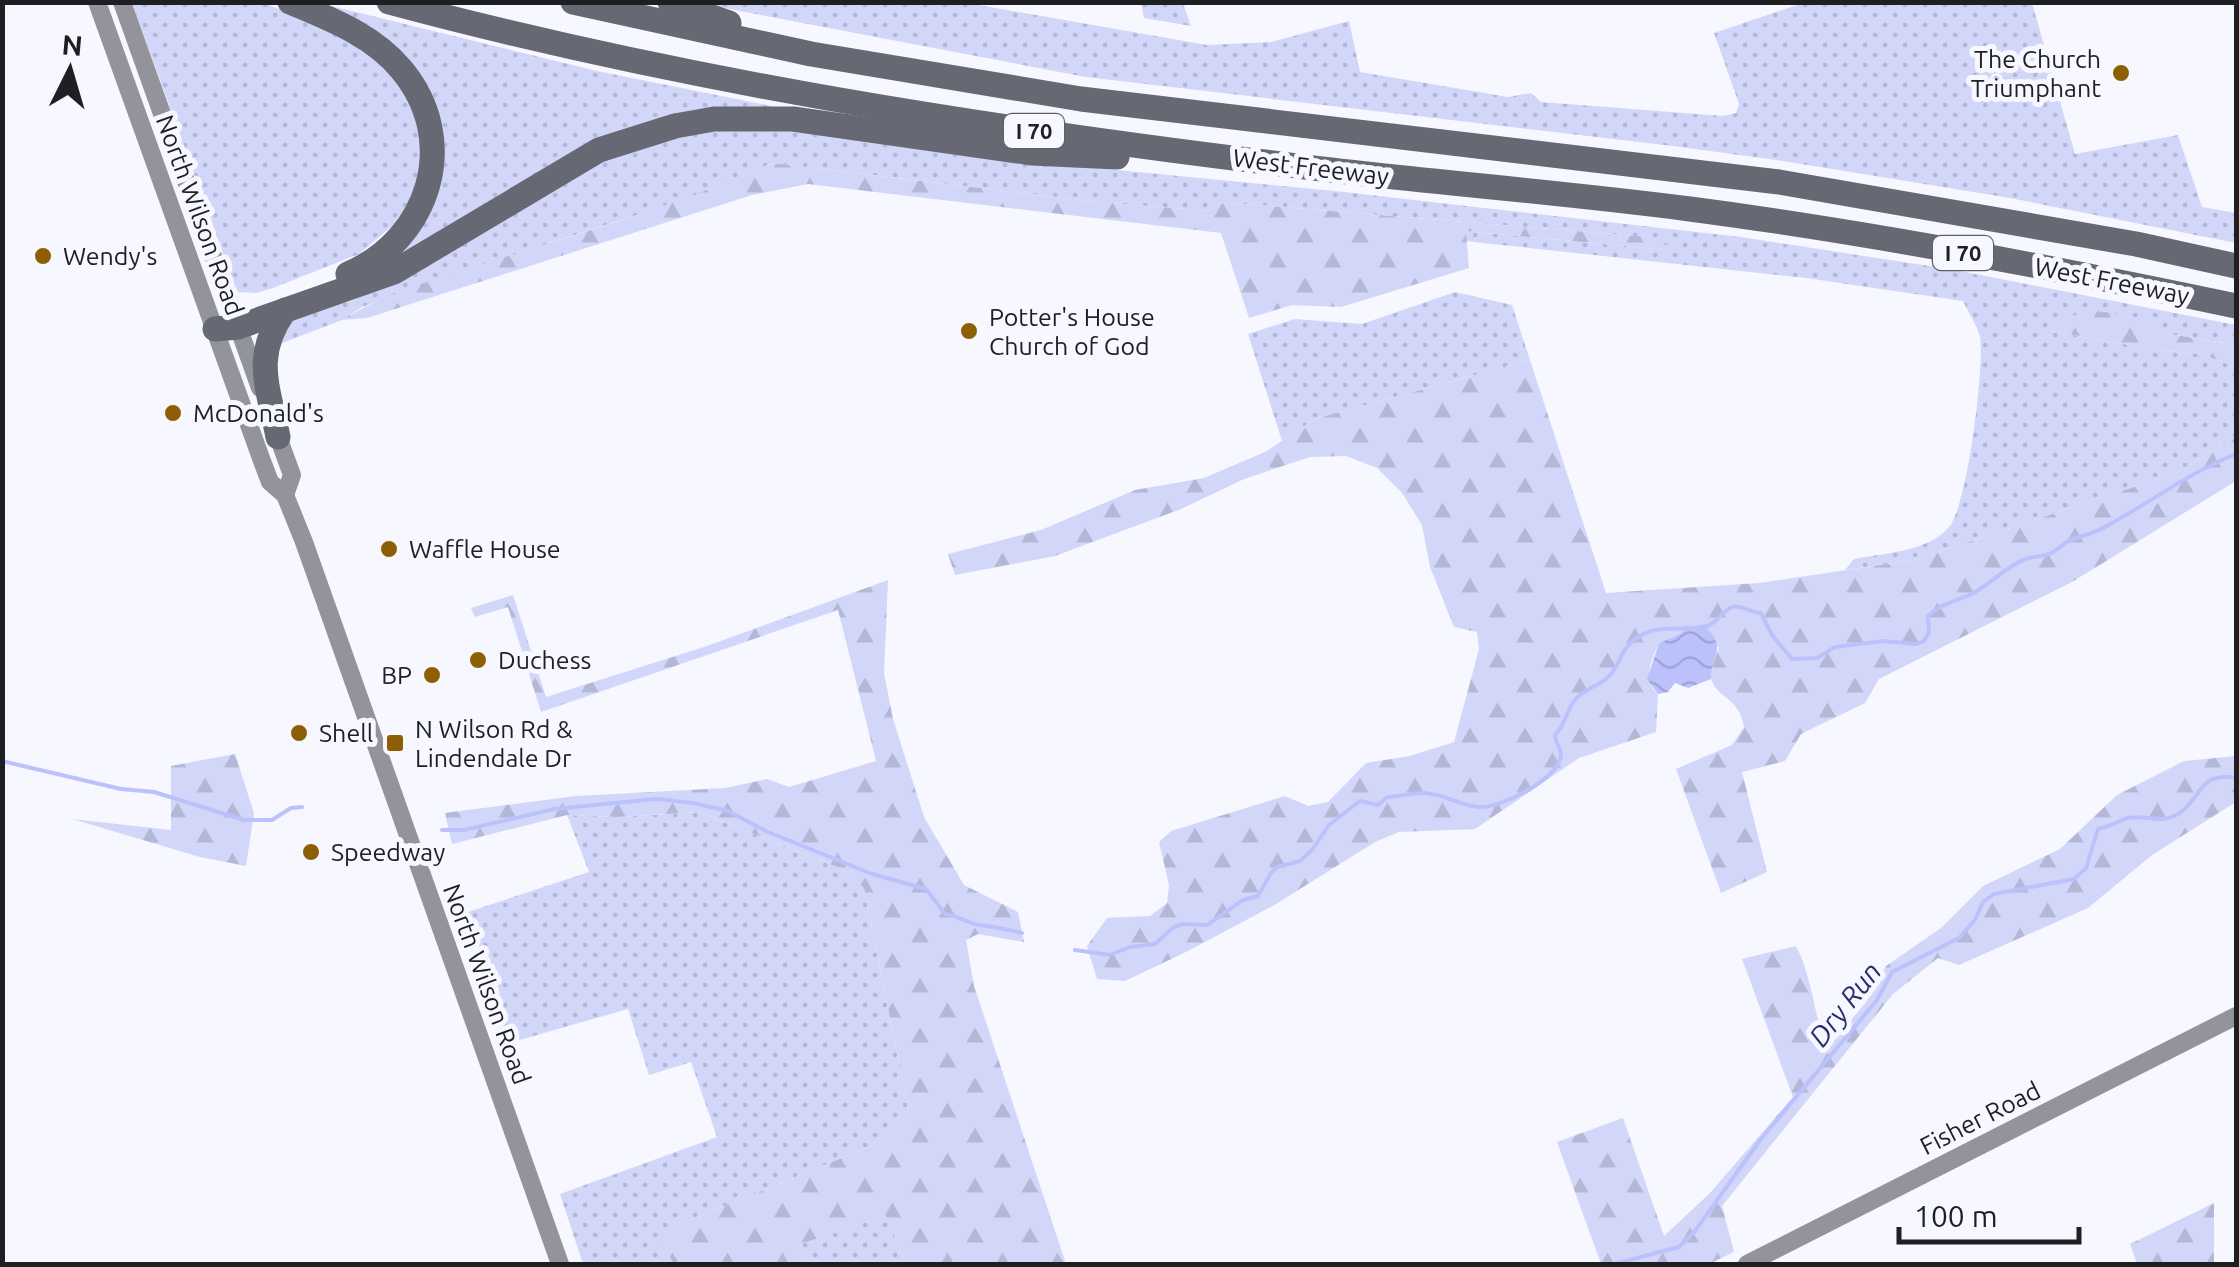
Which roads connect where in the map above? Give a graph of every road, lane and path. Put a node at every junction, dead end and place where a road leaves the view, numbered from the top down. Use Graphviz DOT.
graph roads {
  1 [pos="96,2"];
  2 [pos="122,2"];
  3 [pos="290,2"];
  4 [pos="389,2"];
  5 [pos="574,2"];
  6 [pos="670,2"];
  7 [pos="828,58"];
  8 [pos="1297,166"];
  9 [pos="2236,266"];
  10 [pos="2236,306"];
  11 [pos="285,310"];
  12 [pos="229,323"];
  13 [pos="278,437"];
  14 [pos="285,495"];
  15 [pos="2236,1016"];
  16 [pos="560,1264"];
  17 [pos="1747,1264"];
  1 -- 12 [label="main road, North Wilson Road"];
  2 -- 12 [label="main road, North Wilson Road"];
  3 -- 12 [label="highway"];
  4 -- 8 [label="highway, West Freeway / I 70"];
  5 -- 7 [label="highway, West Freeway / I 70"];
  6 -- 7 [label="highway"];
  7 -- 9 [label="highway, West Freeway / I 70"];
  8 -- 10 [label="highway, West Freeway / I 70"];
  8 -- 11 [label="highway"];
  11 -- 12 [label="highway"];
  11 -- 13 [label="highway"];
  12 -- 13 [label="main road, North Wilson Road"];
  12 -- 14 [label="main road, North Wilson Road"];
  13 -- 14 [label="main road, North Wilson Road"];
  14 -- 16 [label="main road, North Wilson Road"];
  15 -- 17 [label="main road, Fisher Road"];
}
